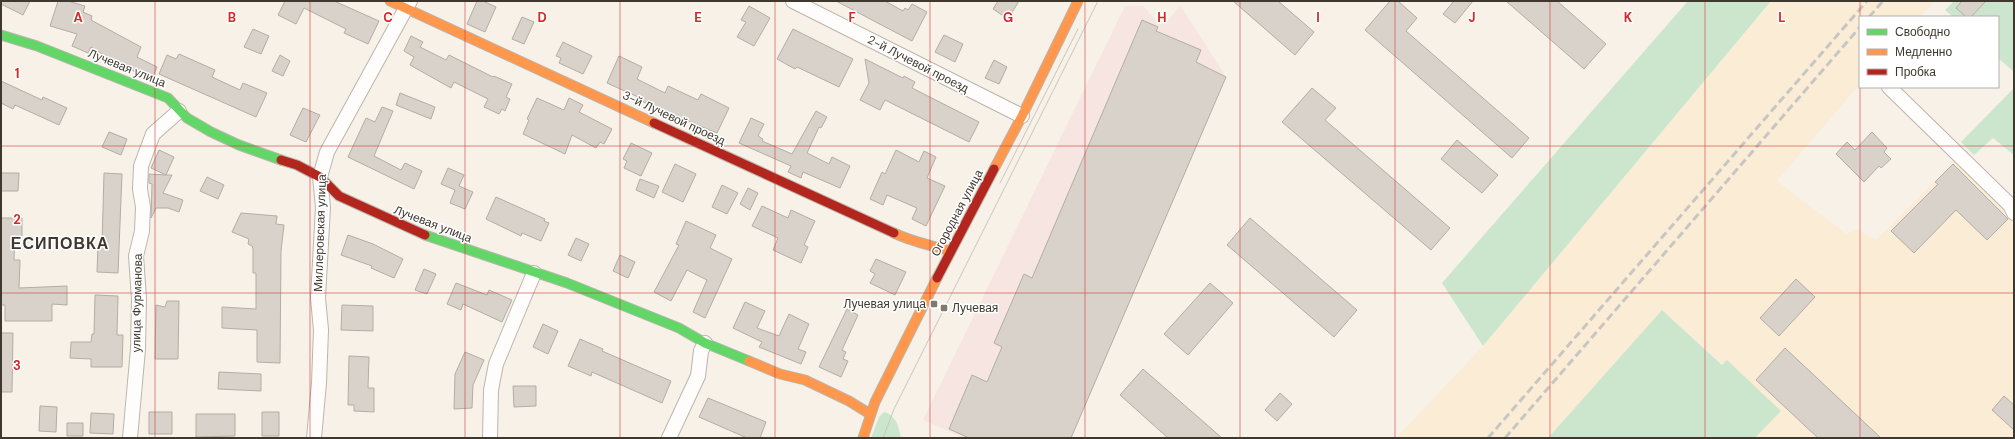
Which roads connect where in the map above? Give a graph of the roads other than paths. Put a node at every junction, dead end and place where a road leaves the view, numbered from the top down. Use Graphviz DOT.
graph roads {
  1 [pos="390,1"];
  2 [pos="793,1"];
  3 [pos="1078,1"];
  4 [pos="408,4"];
  5 [pos="1,36"];
  6 [pos="1890,88"];
  7 [pos="179,111"];
  8 [pos="1022,116"];
  9 [pos="320,177"];
  10 [pos="2014,213"];
  11 [pos="950,251"];
  12 [pos="534,273"];
  13 [pos="705,343"];
  14 [pos="870,414"];
  15 [pos="130,438"];
  16 [pos="314,438"];
  17 [pos="490,438"];
  18 [pos="669,438"];
  19 [pos="863,438"];
  1 -- 4 [label="street, 3-й Лучевой проезд"];
  2 -- 8 [label="street, 2-й Лучевой проезд"];
  3 -- 8 [label="street, Огородная улица"];
  4 -- 9 [label="street, Миллеровская улица"];
  4 -- 11 [label="street, 3-й Лучевой проезд"];
  5 -- 7 [label="street, Лучевая улица"];
  6 -- 10 [label="street"];
  7 -- 9 [label="street, Лучевая улица"];
  7 -- 15 [label="street, улица Фурманова"];
  8 -- 11 [label="street, Огородная улица"];
  9 -- 12 [label="street, Лучевая улица"];
  9 -- 16 [label="street, Миллеровская улица"];
  11 -- 14 [label="street, Огородная улица"];
  12 -- 13 [label="street, Лучевая улица"];
  12 -- 17 [label="street"];
  13 -- 14 [label="street, Лучевая улица"];
  13 -- 18 [label="street"];
  14 -- 19 [label="street, Огородная улица"];
}
